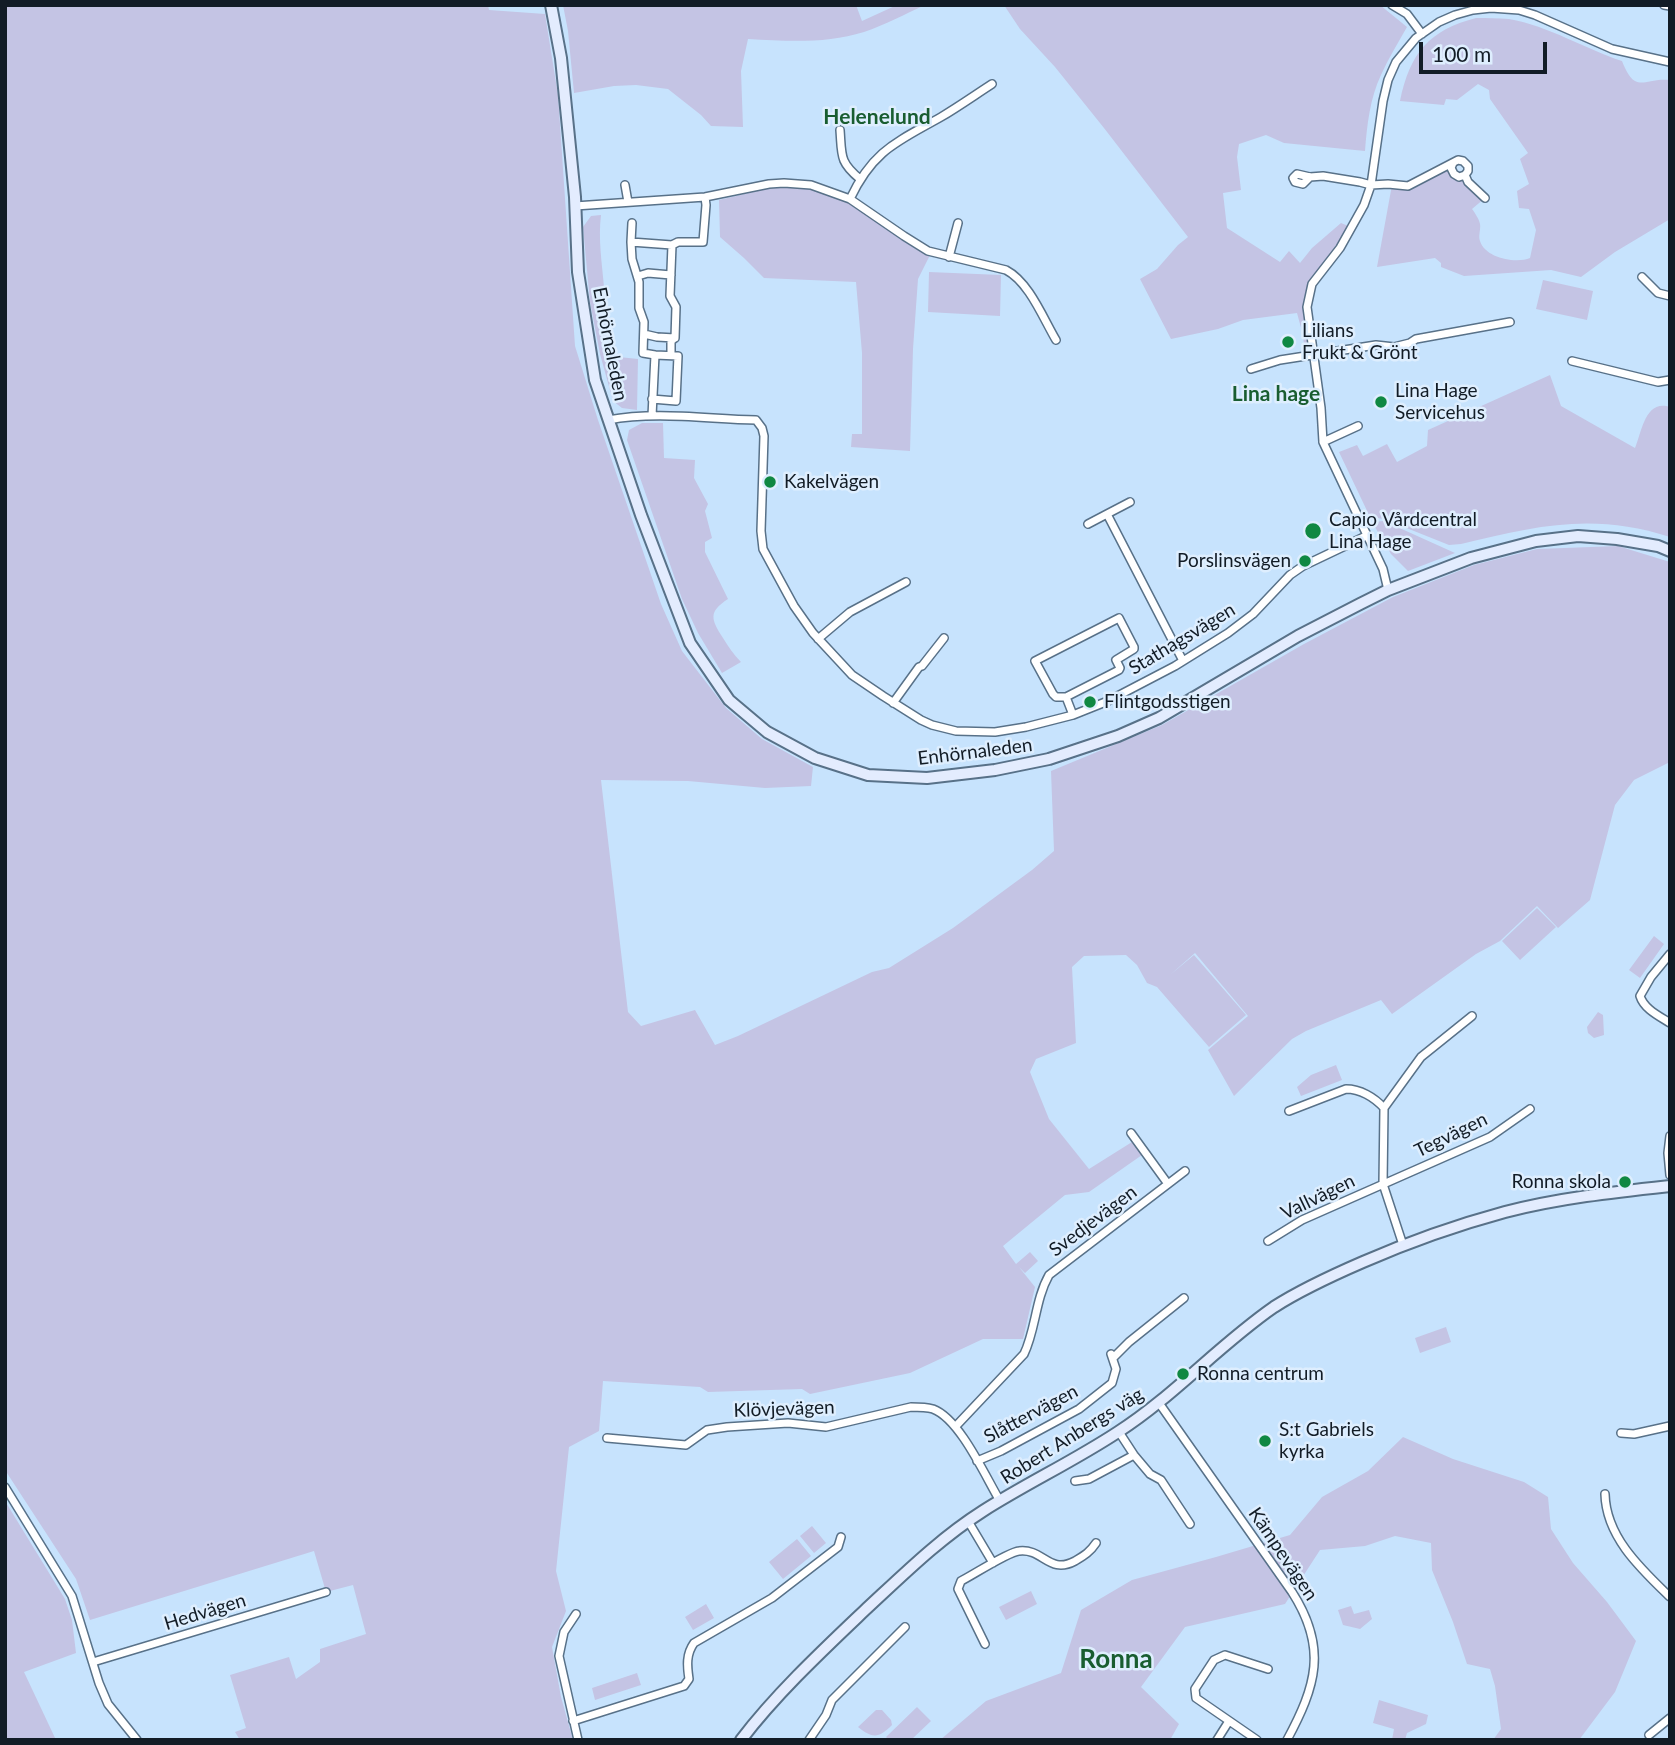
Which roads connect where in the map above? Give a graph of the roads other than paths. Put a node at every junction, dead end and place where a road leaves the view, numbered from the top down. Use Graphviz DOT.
graph roads {
  1 [pos="551,5"];
  2 [pos="1392,5"];
  3 [pos="1664,5"];
  4 [pos="1670,6"];
  5 [pos="1503,7"];
  6 [pos="1422,34"];
  7 [pos="1670,62"];
  8 [pos="992,84"];
  9 [pos="840,130"];
  10 [pos="1453,163"];
  11 [pos="1465,175"];
  12 [pos="1310,177"];
  13 [pos="860,179"];
  14 [pos="625,185"];
  15 [pos="1371,185"];
  16 [pos="705,197"];
  17 [pos="1485,198"];
  18 [pos="850,199"];
  19 [pos="628,202"];
  20 [pos="575,206"];
  21 [pos="632,223"];
  22 [pos="958,223"];
  23 [pos="631,242"];
  24 [pos="672,245"];
  25 [pos="949,257"];
  26 [pos="671,275"];
  27 [pos="638,276"];
  28 [pos="1642,277"];
  29 [pos="1670,296"];
  30 [pos="1510,321"];
  31 [pos="645,334"];
  32 [pos="675,338"];
  33 [pos="1056,340"];
  34 [pos="655,355"];
  35 [pos="671,355"];
  36 [pos="1314,355"];
  37 [pos="1572,361"];
  38 [pos="1251,369"];
  39 [pos="1670,380"];
  40 [pos="652,399"];
  41 [pos="652,416"];
  42 [pos="608,420"];
  43 [pos="1358,426"];
  44 [pos="1323,442"];
  45 [pos="1130,502"];
  46 [pos="1107,514"];
  47 [pos="1088,524"];
  48 [pos="1366,536"];
  49 [pos="1670,551"];
  50 [pos="906,582"];
  51 [pos="1388,590"];
  52 [pos="944,638"];
  53 [pos="818,639"];
  54 [pos="1183,661"];
  55 [pos="1066,697"];
  56 [pos="893,703"];
  57 [pos="1073,715"];
  58 [pos="1670,954"];
  59 [pos="1472,1016"];
  60 [pos="1670,1023"];
  61 [pos="1384,1108"];
  62 [pos="1530,1109"];
  63 [pos="1289,1111"];
  64 [pos="1131,1133"];
  65 [pos="1670,1136"];
  66 [pos="1185,1171"];
  67 [pos="1670,1175"];
  68 [pos="1168,1184"];
  69 [pos="1383,1184"];
  70 [pos="1670,1185"];
  71 [pos="1268,1241"];
  72 [pos="1403,1245"];
  73 [pos="1184,1298"];
  74 [pos="1159,1403"];
  75 [pos="956,1426"];
  76 [pos="1670,1426"];
  77 [pos="1119,1432"];
  78 [pos="1621,1433"];
  79 [pos="607,1438"];
  80 [pos="1134,1455"];
  81 [pos="977,1461"];
  82 [pos="1075,1481"];
  83 [pos="5,1487"];
  84 [pos="1605,1494"];
  85 [pos="1000,1501"];
  86 [pos="968,1521"];
  87 [pos="1190,1524"];
  88 [pos="841,1537"];
  89 [pos="1096,1544"];
  90 [pos="993,1563"];
  91 [pos="326,1592"];
  92 [pos="1670,1597"];
  93 [pos="576,1614"];
  94 [pos="905,1627"];
  95 [pos="985,1644"];
  96 [pos="93,1662"];
  97 [pos="1268,1669"];
  98 [pos="1670,1718"];
  99 [pos="573,1721"];
  100 [pos="1229,1721"];
  101 [pos="1648,1738"];
  102 [pos="137,1740"];
  103 [pos="578,1740"];
  104 [pos="741,1740"];
  105 [pos="809,1740"];
  106 [pos="1217,1740"];
  107 [pos="1257,1740"];
  108 [pos="1287,1740"];
  1 -- 20 [label="street, Enhörnaleden"];
  2 -- 6 [label="street"];
  3 -- 4 [label="street"];
  5 -- 6 [label="street"];
  5 -- 7 [label="street"];
  6 -- 15 [label="street"];
  8 -- 13 [label="street"];
  9 -- 13 [label="street"];
  10 -- 11 [label="street"];
  10 -- 11 [label="street"];
  10 -- 15 [label="street"];
  11 -- 17 [label="street"];
  12 -- 15 [label="street"];
  13 -- 18 [label="street"];
  14 -- 19 [label="street"];
  15 -- 36 [label="street"];
  16 -- 18 [label="street"];
  16 -- 19 [label="street"];
  16 -- 24 [label="street"];
  18 -- 25 [label="street"];
  19 -- 20 [label="street"];
  20 -- 42 [label="street, Enhörnaleden"];
  21 -- 23 [label="street"];
  22 -- 25 [label="street"];
  23 -- 24 [label="street"];
  23 -- 27 [label="street"];
  24 -- 26 [label="street"];
  25 -- 33 [label="street"];
  26 -- 27 [label="street"];
  26 -- 32 [label="street"];
  27 -- 31 [label="street"];
  28 -- 29 [label="street"];
  30 -- 36 [label="street"];
  31 -- 32 [label="street"];
  31 -- 34 [label="street"];
  32 -- 35 [label="street"];
  34 -- 35 [label="street"];
  34 -- 40 [label="street"];
  35 -- 40 [label="street"];
  36 -- 38 [label="street"];
  36 -- 44 [label="street"];
  37 -- 39 [label="street"];
  40 -- 41 [label="street"];
  41 -- 42 [label="street"];
  41 -- 53 [label="street, Stathagsvägen"];
  42 -- 51 [label="street, Enhörnaleden"];
  43 -- 44 [label="street"];
  44 -- 48 [label="street"];
  45 -- 46 [label="street"];
  46 -- 47 [label="street"];
  46 -- 54 [label="street"];
  48 -- 51 [label="street"];
  48 -- 54 [label="street, Stathagsvägen"];
  49 -- 51 [label="street, Enhörnaleden"];
  50 -- 53 [label="street"];
  52 -- 56 [label="street"];
  53 -- 56 [label="street, Stathagsvägen"];
  54 -- 57 [label="street, Stathagsvägen"];
  55 -- 55 [label="street"];
  55 -- 57 [label="street"];
  56 -- 57 [label="street, Stathagsvägen"];
  58 -- 60 [label="street"];
  59 -- 61 [label="street"];
  61 -- 63 [label="street"];
  61 -- 69 [label="street"];
  62 -- 69 [label="street, Tegvägen"];
  64 -- 68 [label="street"];
  65 -- 67 [label="street"];
  66 -- 68 [label="street, Svedjevägen"];
  68 -- 75 [label="street, Svedjevägen"];
  69 -- 71 [label="street, Vallvägen"];
  69 -- 72 [label="street"];
  70 -- 72 [label="street, Robert Anbergs väg"];
  72 -- 74 [label="street, Robert Anbergs väg"];
  73 -- 81 [label="street, Slåttervägen"];
  74 -- 77 [label="street, Robert Anbergs väg"];
  74 -- 108 [label="street, Kämpevägen"];
  75 -- 79 [label="street, Klövjevägen"];
  75 -- 81 [label="street, Klövjevägen"];
  76 -- 78 [label="street"];
  77 -- 80 [label="street"];
  77 -- 85 [label="street, Robert Anbergs väg"];
  80 -- 82 [label="street"];
  80 -- 87 [label="street"];
  81 -- 85 [label="street, Klövjevägen"];
  83 -- 96 [label="street"];
  84 -- 92 [label="street"];
  85 -- 86 [label="street, Robert Anbergs väg"];
  86 -- 90 [label="street"];
  86 -- 104 [label="street, Robert Anbergs väg"];
  88 -- 99 [label="street"];
  89 -- 90 [label="street"];
  90 -- 95 [label="street"];
  91 -- 96 [label="street, Hedvägen"];
  93 -- 99 [label="street"];
  94 -- 105 [label="street"];
  96 -- 102 [label="street"];
  97 -- 100 [label="street"];
  98 -- 101 [label="street"];
  99 -- 103 [label="street"];
  100 -- 106 [label="street"];
  100 -- 107 [label="street"];
}
